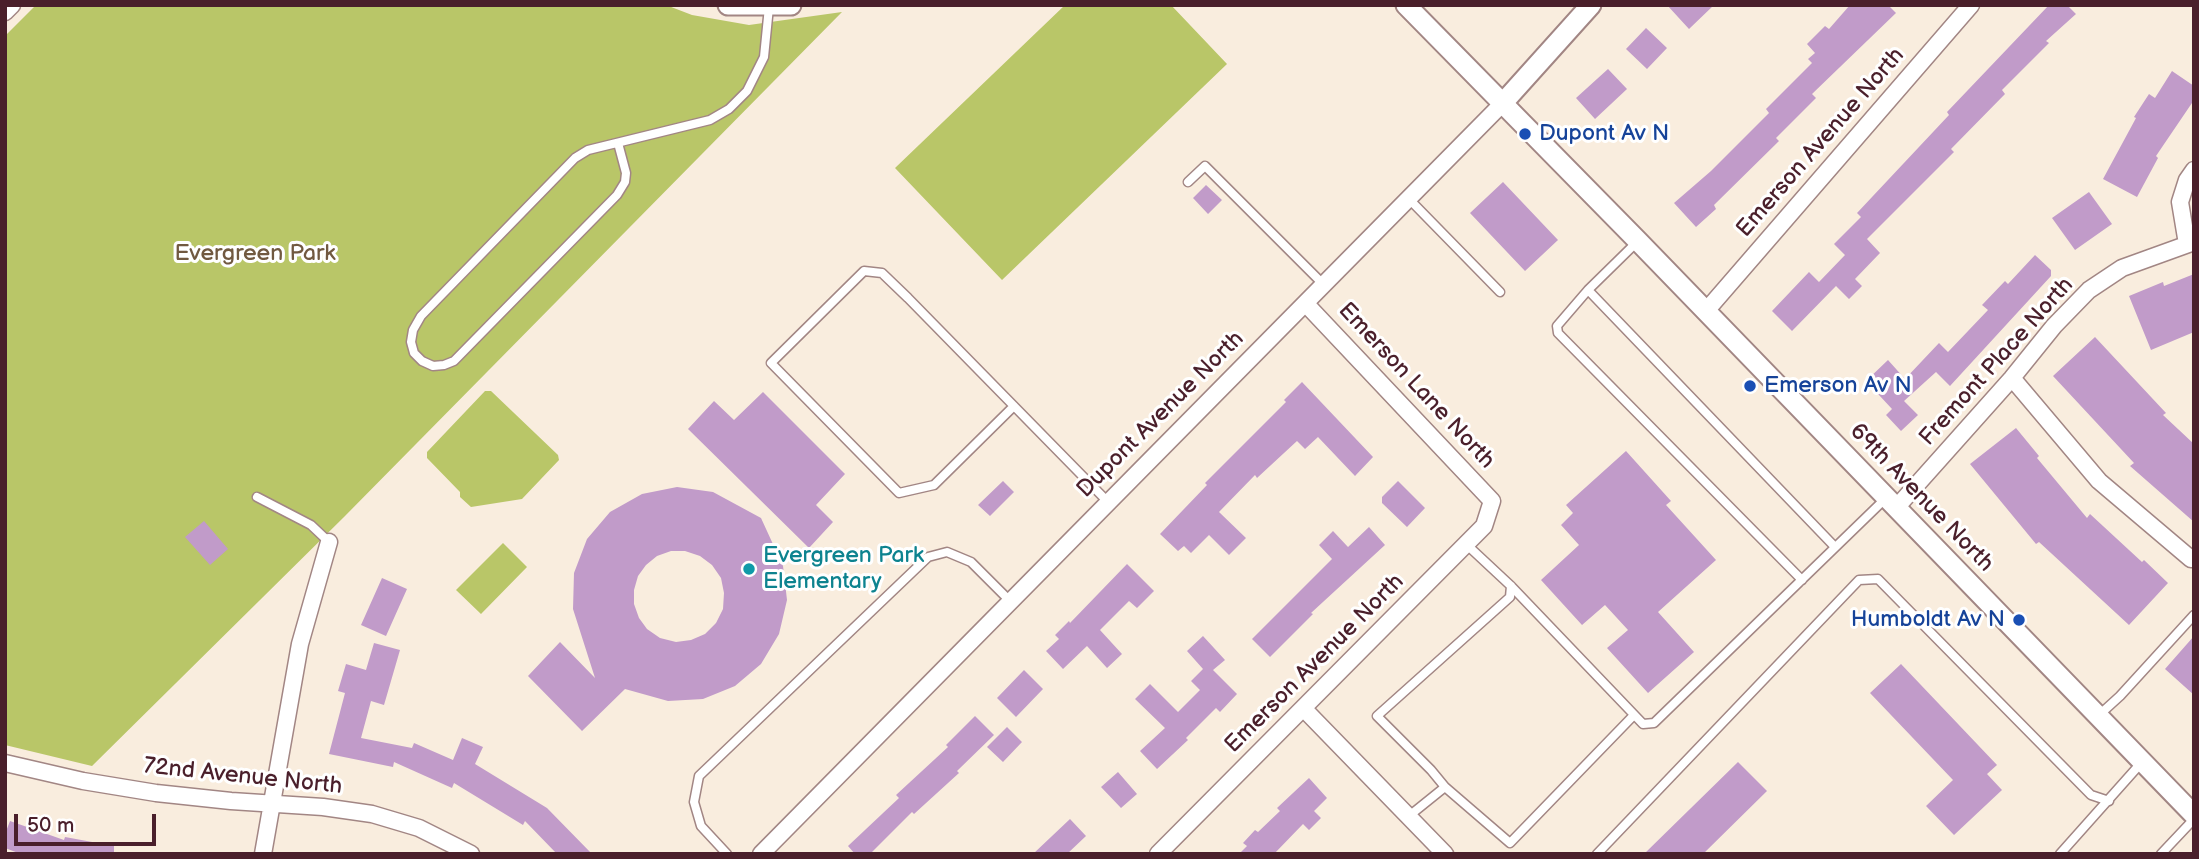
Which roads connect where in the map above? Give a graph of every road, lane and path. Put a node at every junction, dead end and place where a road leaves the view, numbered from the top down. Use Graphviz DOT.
graph roads {
  1 [pos="12,5"];
  2 [pos="728,5"];
  3 [pos="791,5"];
  4 [pos="1406,5"];
  5 [pos="1591,5"];
  6 [pos="1971,5"];
  7 [pos="769,7"];
  8 [pos="5,12"];
  9 [pos="1502,104"];
  10 [pos="618,143"];
  11 [pos="2194,170"];
  12 [pos="1188,182"];
  13 [pos="1409,199"];
  14 [pos="1638,241"];
  15 [pos="2190,243"];
  16 [pos="1324,285"];
  17 [pos="1588,290"];
  18 [pos="1500,292"];
  19 [pos="1306,303"];
  20 [pos="1706,311"];
  21 [pos="2012,378"];
  22 [pos="1014,406"];
  23 [pos="257,497"];
  24 [pos="1492,501"];
  25 [pos="1108,503"];
  26 [pos="1891,503"];
  27 [pos="329,542"];
  28 [pos="1466,544"];
  29 [pos="1835,548"];
  30 [pos="2191,559"];
  31 [pos="1802,580"];
  32 [pos="1511,586"];
  33 [pos="1011,601"];
  34 [pos="2194,615"];
  35 [pos="1303,708"];
  36 [pos="1634,715"];
  37 [pos="2098,716"];
  38 [pos="2143,762"];
  39 [pos="5,763"];
  40 [pos="1445,787"];
  41 [pos="2109,801"];
  42 [pos="271,803"];
  43 [pos="2193,813"];
  44 [pos="1409,816"];
  45 [pos="263,854"];
  46 [pos="471,854"];
  47 [pos="727,854"];
  48 [pos="761,854"];
  49 [pos="1158,854"];
  50 [pos="1446,854"];
  51 [pos="1597,854"];
  52 [pos="2060,854"];
  53 [pos="2161,854"];
  1 -- 8 [label="street"];
  2 -- 7 [label="street"];
  3 -- 7 [label="street"];
  4 -- 9 [label="street, 69th Avenue North"];
  5 -- 9 [label="street, Dupont Avenue North"];
  6 -- 20 [label="street, Emerson Avenue North"];
  7 -- 10 [label="lane"];
  9 -- 13 [label="street, Dupont Avenue North"];
  9 -- 14 [label="street, 69th Avenue North"];
  10 -- 10 [label="lane"];
  11 -- 15 [label="street, Fremont Place North"];
  12 -- 16 [label="lane"];
  13 -- 16 [label="street, Dupont Avenue North"];
  13 -- 18 [label="lane"];
  14 -- 17 [label="lane"];
  14 -- 20 [label="street, 69th Avenue North"];
  15 -- 21 [label="street, Fremont Place North"];
  16 -- 19 [label="street, Dupont Avenue North"];
  17 -- 29 [label="lane"];
  17 -- 31 [label="lane"];
  19 -- 24 [label="street, Emerson Lane North"];
  19 -- 25 [label="street, Dupont Avenue North"];
  20 -- 26 [label="street, 69th Avenue North"];
  21 -- 26 [label="street, Fremont Place North"];
  21 -- 30 [label="street"];
  22 -- 22 [label="lane"];
  22 -- 25 [label="lane"];
  23 -- 27 [label="lane"];
  24 -- 28 [label="street, Emerson Avenue North"];
  25 -- 33 [label="street, Dupont Avenue North"];
  26 -- 29 [label="lane"];
  26 -- 37 [label="street, 69th Avenue North"];
  27 -- 42 [label="street"];
  28 -- 32 [label="lane"];
  28 -- 35 [label="street, Emerson Avenue North"];
  29 -- 31 [label="lane"];
  31 -- 36 [label="lane"];
  32 -- 36 [label="lane"];
  32 -- 40 [label="lane"];
  33 -- 47 [label="lane"];
  33 -- 48 [label="street, Dupont Avenue North"];
  34 -- 37 [label="lane"];
  35 -- 44 [label="street"];
  35 -- 49 [label="street, Emerson Avenue North"];
  36 -- 40 [label="lane"];
  37 -- 38 [label="street, 69th Avenue North"];
  38 -- 41 [label="lane"];
  38 -- 43 [label="street, 69th Avenue North"];
  39 -- 42 [label="street, 72nd Avenue North"];
  40 -- 44 [label="lane"];
  41 -- 51 [label="lane"];
  41 -- 52 [label="lane"];
  42 -- 45 [label="street"];
  42 -- 46 [label="street, 72nd Avenue North"];
  43 -- 53 [label="lane"];
  44 -- 50 [label="street"];
}
